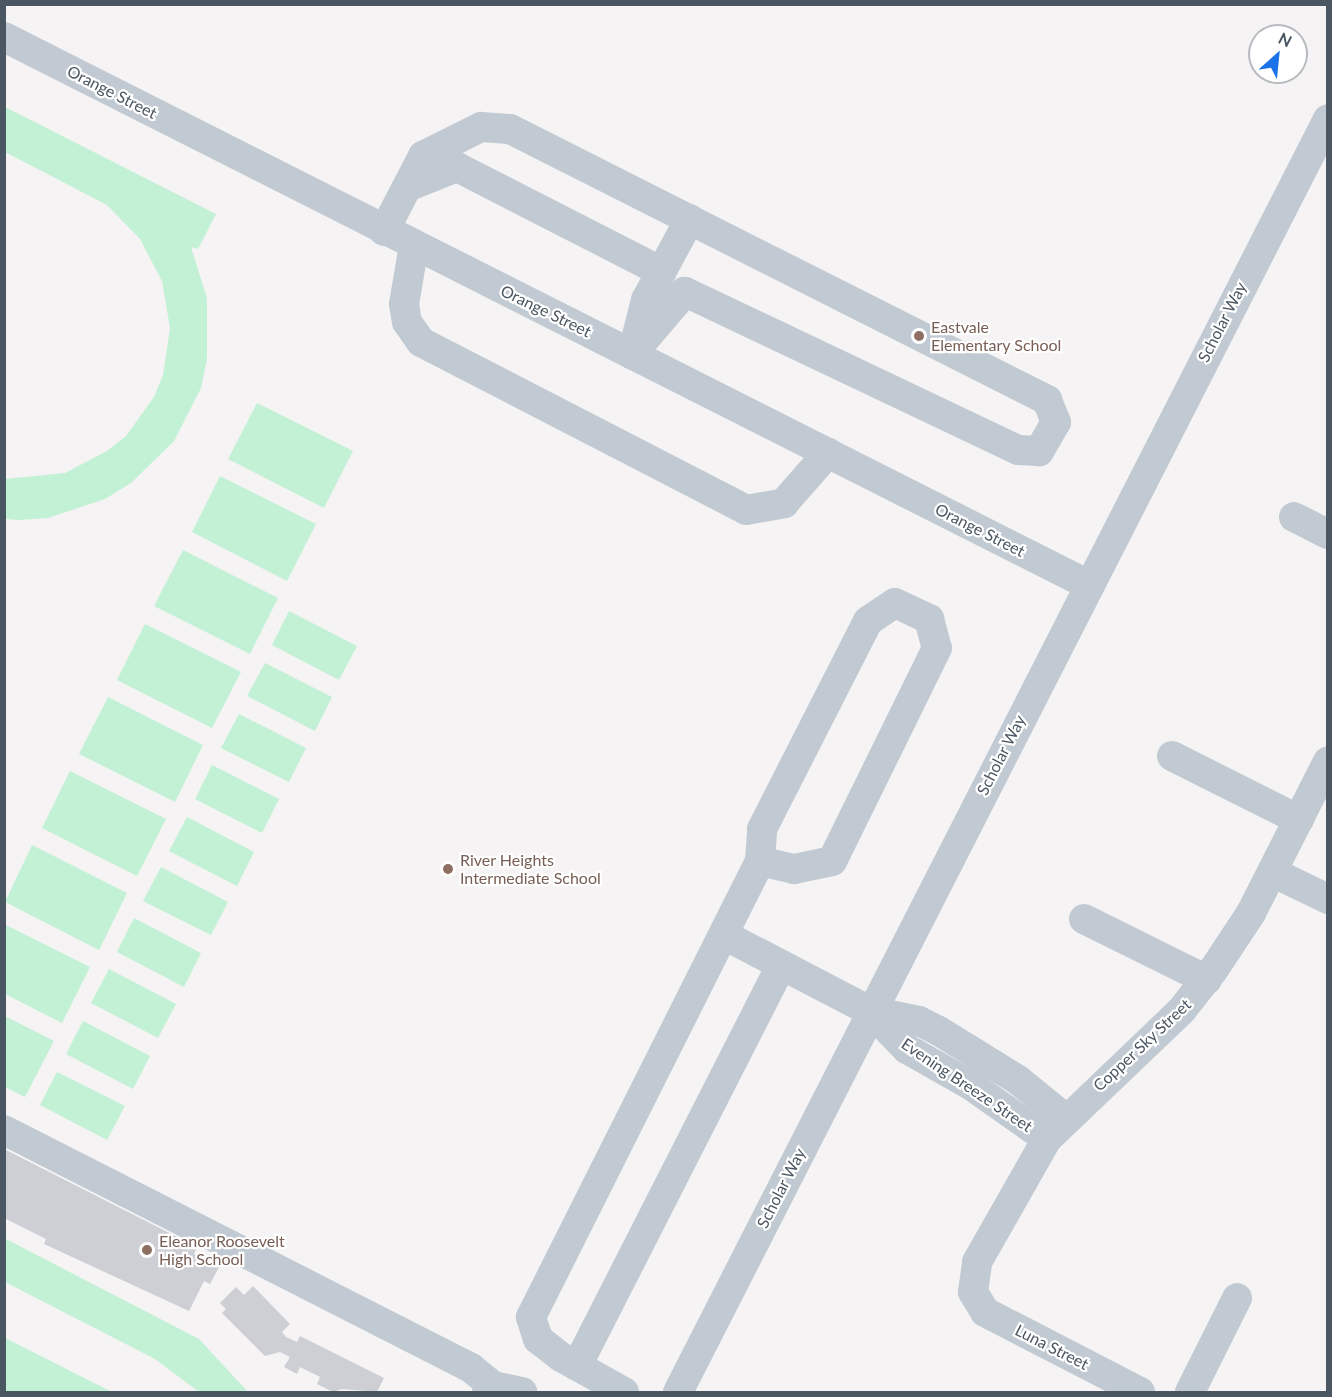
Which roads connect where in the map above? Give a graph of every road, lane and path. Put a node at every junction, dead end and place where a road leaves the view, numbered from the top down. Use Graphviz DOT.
graph roads {
  1 [pos="4,38"];
  2 [pos="1328,119"];
  3 [pos="407,187"];
  4 [pos="690,219"];
  5 [pos="384,231"];
  6 [pos="414,245"];
  7 [pos="662,272"];
  8 [pos="632,354"];
  9 [pos="828,453"];
  10 [pos="1294,517"];
  11 [pos="1328,534"];
  12 [pos="1087,584"];
  13 [pos="1172,756"];
  14 [pos="1328,761"];
  15 [pos="1299,819"];
  16 [pos="760,861"];
  17 [pos="1272,872"];
  18 [pos="1328,900"];
  19 [pos="1084,919"];
  20 [pos="724,935"];
  21 [pos="780,966"];
  22 [pos="1207,980"];
  23 [pos="870,1011"];
  24 [pos="1057,1129"];
  25 [pos="4,1130"];
  26 [pos="973,1292"];
  27 [pos="1238,1298"];
  28 [pos="577,1366"];
  29 [pos="490,1389"];
  30 [pos="522,1392"];
  31 [pos="624,1392"];
  32 [pos="678,1392"];
  33 [pos="1140,1392"];
  34 [pos="1190,1392"];
  1 -- 5 [label="street, Orange Street"];
  2 -- 12 [label="street, Scholar Way"];
  3 -- 4 [label="street"];
  3 -- 5 [label="street"];
  3 -- 7 [label="street"];
  4 -- 7 [label="street"];
  4 -- 8 [label="street"];
  5 -- 6 [label="street, Orange Street"];
  6 -- 8 [label="street, Orange Street"];
  6 -- 9 [label="street"];
  7 -- 8 [label="street"];
  8 -- 9 [label="street, Orange Street"];
  9 -- 12 [label="street, Orange Street"];
  10 -- 11 [label="street"];
  12 -- 23 [label="street, Scholar Way"];
  13 -- 15 [label="street"];
  14 -- 15 [label="street, Copper Sky Street"];
  15 -- 17 [label="street, Copper Sky Street"];
  16 -- 16 [label="street"];
  16 -- 20 [label="street"];
  17 -- 18 [label="street"];
  17 -- 22 [label="street, Copper Sky Street"];
  19 -- 22 [label="street"];
  20 -- 21 [label="street, Evening Breeze Street"];
  20 -- 28 [label="street"];
  21 -- 23 [label="street, Evening Breeze Street"];
  21 -- 28 [label="street"];
  22 -- 24 [label="street, Copper Sky Street"];
  23 -- 24 [label="street, Evening Breeze Street"];
  23 -- 32 [label="street, Scholar Way"];
  24 -- 26 [label="street, Copper Sky Street"];
  25 -- 29 [label="street"];
  26 -- 33 [label="street, Luna Street"];
  27 -- 34 [label="street"];
  28 -- 31 [label="street"];
  29 -- 30 [label="street"];
}
